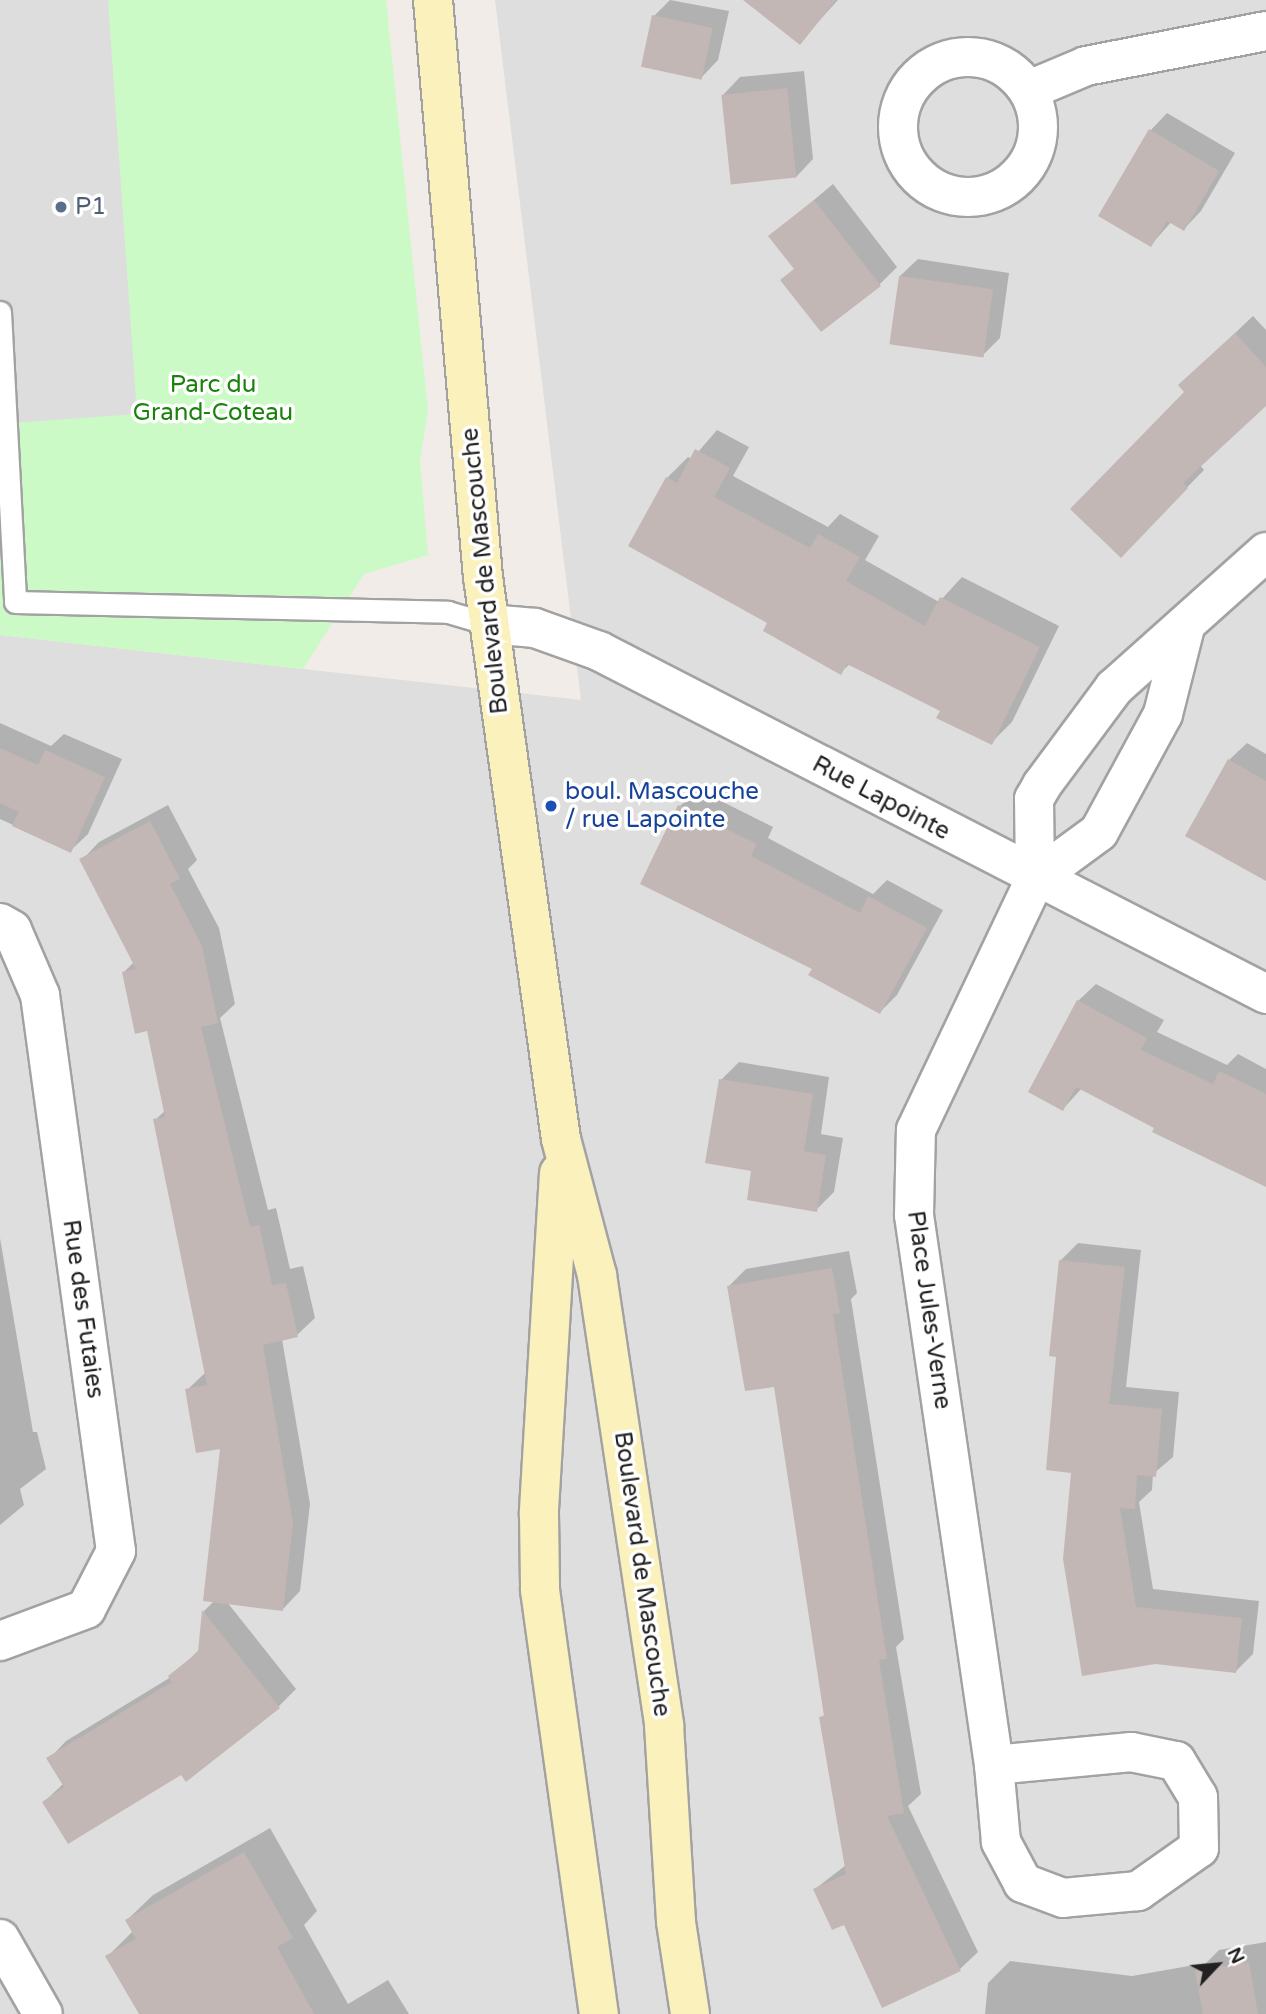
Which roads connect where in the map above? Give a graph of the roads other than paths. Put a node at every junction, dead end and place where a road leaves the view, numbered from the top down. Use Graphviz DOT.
graph roads {
  1 [pos="433,0"];
  2 [pos="1266,31"];
  3 [pos="1028,90"];
  4 [pos="0,312"];
  5 [pos="1266,552"];
  6 [pos="489,624"];
  7 [pos="1185,627"];
  8 [pos="1035,879"];
  9 [pos="0,923"];
  10 [pos="1266,994"];
  11 [pos="561,1139"];
  12 [pos="0,1641"];
  13 [pos="994,1765"];
  14 [pos="0,1939"];
  15 [pos="43,2014"];
  16 [pos="599,2014"];
  17 [pos="690,2014"];
  1 -- 6 [label="street, Boulevard de Mascouche"];
  2 -- 3 [label="street"];
  4 -- 6 [label="lane"];
  5 -- 7 [label="street"];
  6 -- 8 [label="street, Rue Lapointe"];
  6 -- 11 [label="street, Boulevard de Mascouche"];
  7 -- 8 [label="street"];
  7 -- 8 [label="street"];
  8 -- 10 [label="street, Rue Lapointe"];
  8 -- 13 [label="street, Place Jules-Verne"];
  9 -- 12 [label="street, Rue des Futaies"];
  11 -- 16 [label="street, Boulevard de Mascouche"];
  11 -- 17 [label="street, Boulevard de Mascouche"];
  13 -- 13 [label="street, Place Jules-Verne"];
  14 -- 15 [label="street"];
}
